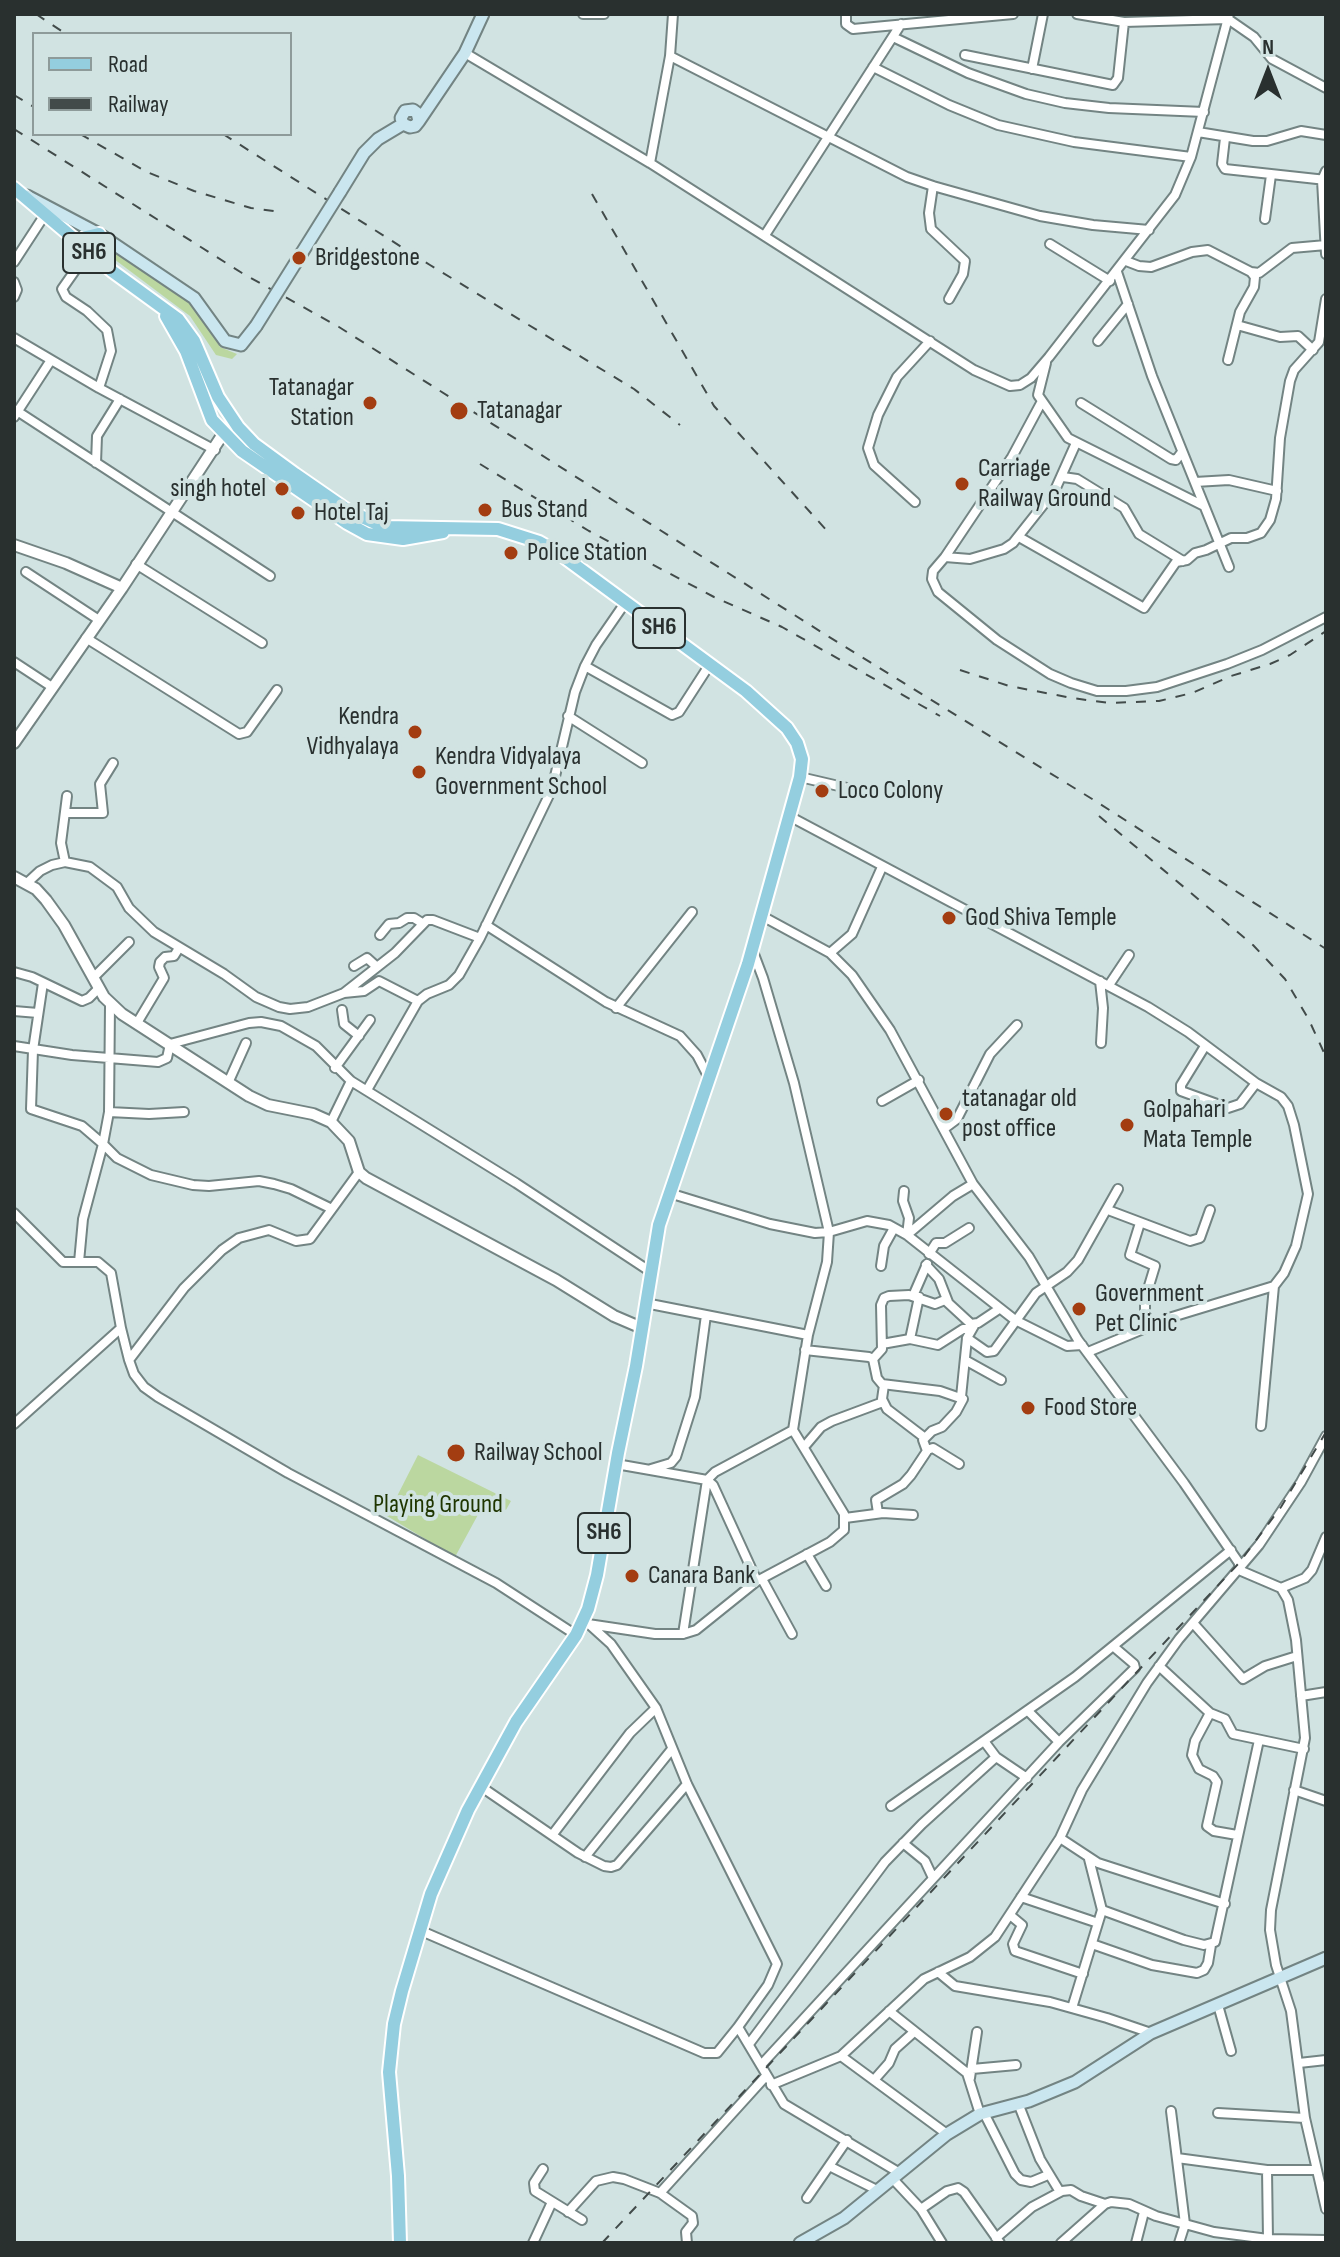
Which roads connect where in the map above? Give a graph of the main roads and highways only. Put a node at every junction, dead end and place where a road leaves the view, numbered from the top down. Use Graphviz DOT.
graph roads {
  1 [pos="483,14"];
  2 [pos="439,89"];
  3 [pos="407,110"];
  4 [pos="419,121"];
  5 [pos="403,124"];
  6 [pos="17,190"];
  7 [pos="99,234"];
  8 [pos="87,251"];
  9 [pos="162,310"];
  10 [pos="449,529"];
  11 [pos="1326,1958"];
  12 [pos="400,2243"];
  13 [pos="800,2243"];
  1 -- 2 [label="main road"];
  2 -- 3 [label="main road"];
  2 -- 4 [label="main road"];
  3 -- 4 [label="main road"];
  3 -- 5 [label="main road"];
  4 -- 5 [label="main road"];
  5 -- 7 [label="main road, bridge"];
  6 -- 7 [label="main road"];
  6 -- 8 [label="main road, SH6"];
  7 -- 8 [label="main road"];
  8 -- 9 [label="main road, SH6"];
  9 -- 10 [label="main road, SH6"];
  9 -- 10 [label="main road, SH6"];
  10 -- 12 [label="main road, SH6"];
  11 -- 13 [label="main road"];
}
